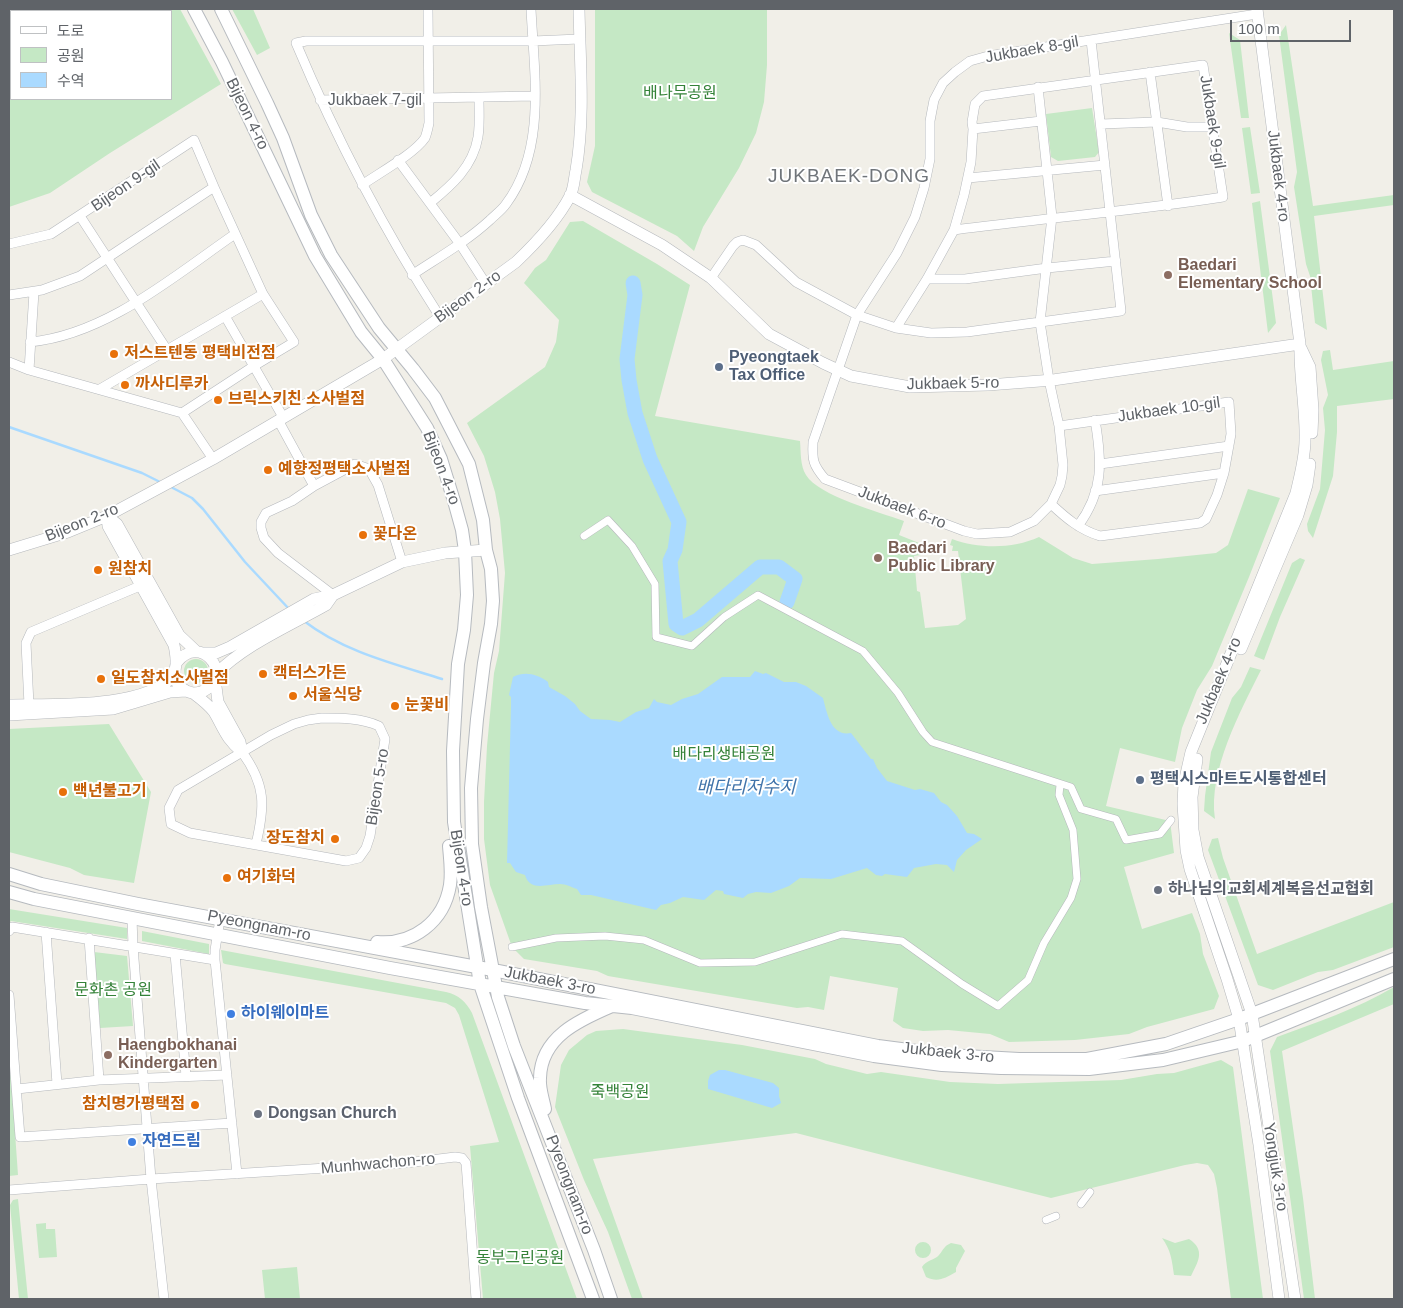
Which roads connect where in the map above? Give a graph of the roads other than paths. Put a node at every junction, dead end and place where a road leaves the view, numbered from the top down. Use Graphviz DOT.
graph roads {
  1 [pos="194,9"];
  2 [pos="221,9"];
  3 [pos="428,9"];
  4 [pos="531,9"];
  5 [pos="579,9"];
  6 [pos="1257,11"];
  7 [pos="579,39"];
  8 [pos="428,40"];
  9 [pos="1091,40"];
  10 [pos="533,41"];
  11 [pos="1150,72"];
  12 [pos="1096,80"];
  13 [pos="1038,87"];
  14 [pos="535,96"];
  15 [pos="428,98"];
  16 [pos="478,98"];
  17 [pos="320,100"];
  18 [pos="1041,121"];
  19 [pos="1157,122"];
  20 [pos="1100,124"];
  21 [pos="1212,127"];
  22 [pos="973,130"];
  23 [pos="398,160"];
  24 [pos="1105,165"];
  25 [pos="1047,169"];
  26 [pos="968,178"];
  27 [pos="362,184"];
  28 [pos="214,187"];
  29 [pos="570,195"];
  30 [pos="430,203"];
  31 [pos="1168,206"];
  32 [pos="1111,211"];
  33 [pos="80,216"];
  34 [pos="1052,218"];
  35 [pos="954,230"];
  36 [pos="235,234"];
  37 [pos="9,244"];
  38 [pos="460,244"];
  39 [pos="108,258"];
  40 [pos="1116,261"];
  41 [pos="1047,268"];
  42 [pos="413,276"];
  43 [pos="711,278"];
  44 [pos="927,279"];
  45 [pos="486,284"];
  46 [pos="34,292"];
  47 [pos="263,294"];
  48 [pos="9,295"];
  49 [pos="136,302"];
  50 [pos="857,315"];
  51 [pos="225,316"];
  52 [pos="440,318"];
  53 [pos="1040,322"];
  54 [pos="896,328"];
  55 [pos="30,342"];
  56 [pos="1300,344"];
  57 [pos="167,350"];
  58 [pos="396,350"];
  59 [pos="383,359"];
  60 [pos="9,362"];
  61 [pos="254,366"];
  62 [pos="29,370"];
  63 [pos="837,370"];
  64 [pos="1049,380"];
  65 [pos="100,389"];
  66 [pos="182,413"];
  67 [pos="281,419"];
  68 [pos="1095,420"];
  69 [pos="1059,426"];
  70 [pos="1230,446"];
  71 [pos="213,459"];
  72 [pos="1100,464"];
  73 [pos="1224,473"];
  74 [pos="314,486"];
  75 [pos="1095,492"];
  76 [pos="1051,504"];
  77 [pos="107,516"];
  78 [pos="1078,526"];
  79 [pos="584,536"];
  80 [pos="9,550"];
  81 [pos="486,550"];
  82 [pos="465,551"];
  83 [pos="402,562"];
  84 [pos="145,584"];
  85 [pos="333,595"];
  86 [pos="290,620"];
  87 [pos="200,652"];
  88 [pos="177,662"];
  89 [pos="174,675"];
  90 [pos="215,677"];
  91 [pos="189,692"];
  92 [pos="9,705"];
  93 [pos="29,705"];
  94 [pos="9,715"];
  95 [pos="242,752"];
  96 [pos="1060,785"];
  97 [pos="453,797"];
  98 [pos="1171,820"];
  99 [pos="256,844"];
  100 [pos="9,874"];
  101 [pos="9,892"];
  102 [pos="132,918"];
  103 [pos="220,919"];
  104 [pos="9,931"];
  105 [pos="46,932"];
  106 [pos="292,932"];
  107 [pos="218,934"];
  108 [pos="88,938"];
  109 [pos="133,946"];
  110 [pos="512,947"];
  111 [pos="175,954"];
  112 [pos="215,960"];
  113 [pos="1394,960"];
  114 [pos="477,967"];
  115 [pos="493,970"];
  116 [pos="1394,979"];
  117 [pos="480,984"];
  118 [pos="496,987"];
  119 [pos="9,995"];
  120 [pos="612,1006"];
  121 [pos="1252,1014"];
  122 [pos="1239,1019"];
  123 [pos="1255,1035"];
  124 [pos="1242,1041"];
  125 [pos="227,1075"];
  126 [pos="186,1076"];
  127 [pos="143,1078"];
  128 [pos="99,1080"];
  129 [pos="57,1084"];
  130 [pos="17,1089"];
  131 [pos="232,1122"];
  132 [pos="147,1128"];
  133 [pos="548,1131"];
  134 [pos="237,1174"];
  135 [pos="151,1179"];
  136 [pos="9,1190"];
  137 [pos="1090,1192"];
  138 [pos="1081,1204"];
  139 [pos="1056,1216"];
  140 [pos="1046,1220"];
  141 [pos="164,1299"];
  142 [pos="476,1299"];
  143 [pos="593,1299"];
  144 [pos="611,1299"];
  145 [pos="1280,1299"];
  146 [pos="1295,1299"];
  1 -- 59 [label="main road, Bijeon 4-ro"];
  2 -- 58 [label="main road, Bijeon 4-ro"];
  3 -- 8 [label="street"];
  4 -- 10 [label="street"];
  5 -- 7 [label="street, Bijeon 2-ro"];
  6 -- 9 [label="street, Jukbaek 8-gil"];
  6 -- 56 [label="street, Jukbaek 4-ro"];
  7 -- 10 [label="street, Jukbaek 7-gil"];
  7 -- 29 [label="street, Bijeon 2-ro"];
  8 -- 10 [label="street, Jukbaek 7-gil"];
  8 -- 15 [label="street"];
  8 -- 17 [label="street, Jukbaek 7-gil"];
  9 -- 12 [label="street"];
  9 -- 50 [label="street, Jukbaek 8-gil"];
  10 -- 14 [label="street"];
  11 -- 12 [label="street, Jukbaek 9-gil"];
  11 -- 19 [label="street"];
  11 -- 21 [label="street, Jukbaek 9-gil"];
  12 -- 13 [label="street, Jukbaek 9-gil"];
  12 -- 20 [label="street"];
  13 -- 18 [label="street"];
  13 -- 22 [label="street, Jukbaek 9-gil"];
  14 -- 16 [label="street"];
  14 -- 38 [label="street"];
  15 -- 16 [label="street"];
  15 -- 17 [label="street, Jukbaek 7-gil"];
  15 -- 23 [label="street, Jukbaek 7-gil"];
  16 -- 30 [label="street"];
  17 -- 27 [label="street, Jukbaek 7-gil"];
  18 -- 22 [label="street"];
  18 -- 25 [label="street"];
  19 -- 20 [label="street"];
  19 -- 21 [label="street"];
  19 -- 31 [label="street"];
  20 -- 24 [label="street"];
  21 -- 31 [label="street, Jukbaek 9-gil"];
  22 -- 26 [label="street, Jukbaek 9-gil"];
  23 -- 27 [label="street, Jukbaek 7-gil"];
  23 -- 30 [label="street"];
  24 -- 25 [label="street"];
  24 -- 32 [label="street"];
  25 -- 26 [label="street"];
  25 -- 34 [label="street"];
  26 -- 35 [label="street, Jukbaek 9-gil"];
  27 -- 42 [label="street, Jukbaek 7-gil"];
  28 -- 33 [label="street, Bijeon 9-gil"];
  28 -- 36 [label="street, Bijeon 9-gil"];
  28 -- 39 [label="street"];
  29 -- 43 [label="street, Jukbaek 5-ro"];
  29 -- 45 [label="street, Bijeon 2-ro"];
  30 -- 38 [label="street"];
  31 -- 32 [label="street"];
  32 -- 34 [label="street"];
  32 -- 40 [label="street"];
  33 -- 37 [label="street, Bijeon 9-gil"];
  33 -- 39 [label="street"];
  34 -- 35 [label="street"];
  34 -- 41 [label="street"];
  35 -- 44 [label="street, Jukbaek 9-gil"];
  36 -- 47 [label="street, Bijeon 9-gil"];
  36 -- 49 [label="street"];
  38 -- 42 [label="street"];
  38 -- 45 [label="street"];
  39 -- 46 [label="street"];
  39 -- 49 [label="street"];
  40 -- 41 [label="street"];
  40 -- 53 [label="street"];
  41 -- 44 [label="street"];
  41 -- 53 [label="street"];
  42 -- 52 [label="street, Jukbaek 7-gil"];
  43 -- 50 [label="street"];
  43 -- 63 [label="street, Jukbaek 5-ro"];
  44 -- 54 [label="street, Jukbaek 9-gil"];
  45 -- 52 [label="street, Bijeon 2-ro"];
  46 -- 48 [label="street"];
  46 -- 55 [label="street"];
  47 -- 51 [label="street"];
  47 -- 61 [label="street, Bijeon 9-gil"];
  49 -- 55 [label="street"];
  49 -- 57 [label="street"];
  50 -- 54 [label="street"];
  50 -- 63 [label="street, Jukbaek 8-gil"];
  51 -- 57 [label="street"];
  51 -- 61 [label="street"];
  52 -- 58 [label="street, Bijeon 2-ro"];
  53 -- 54 [label="street"];
  53 -- 64 [label="street"];
  55 -- 62 [label="street"];
  56 -- 64 [label="street, Jukbaek 5-ro"];
  56 -- 121 [label="street, Jukbaek 4-ro"];
  56 -- 122 [label="street, Jukbaek 4-ro"];
  57 -- 65 [label="street"];
  58 -- 59 [label="street, Bijeon 2-ro"];
  58 -- 81 [label="main road, Bijeon 4-ro"];
  59 -- 67 [label="street, Bijeon 2-ro"];
  59 -- 82 [label="main road, Bijeon 4-ro"];
  60 -- 62 [label="street"];
  61 -- 66 [label="street, Bijeon 9-gil"];
  61 -- 67 [label="street"];
  62 -- 65 [label="street"];
  63 -- 64 [label="street, Jukbaek 5-ro"];
  63 -- 76 [label="street, Jukbaek 6-ro"];
  64 -- 69 [label="street, Jukbaek 6-ro"];
  65 -- 66 [label="street"];
  66 -- 71 [label="street"];
  67 -- 71 [label="street, Bijeon 2-ro"];
  67 -- 74 [label="street"];
  68 -- 69 [label="street, Jukbaek 10-gil"];
  68 -- 70 [label="street, Jukbaek 10-gil"];
  68 -- 72 [label="street, Jukbaek 10-gil"];
  69 -- 76 [label="street, Jukbaek 6-ro"];
  70 -- 72 [label="street"];
  70 -- 73 [label="street, Jukbaek 10-gil"];
  71 -- 77 [label="street, Bijeon 2-ro"];
  72 -- 75 [label="street, Jukbaek 10-gil"];
  73 -- 75 [label="street"];
  73 -- 78 [label="street, Jukbaek 10-gil"];
  74 -- 83 [label="street"];
  74 -- 85 [label="street"];
  75 -- 78 [label="street"];
  76 -- 78 [label="street, Jukbaek 10-gil"];
  77 -- 80 [label="street, Bijeon 2-ro"];
  77 -- 84 [label="street"];
  79 -- 96 [label="street"];
  81 -- 82 [label="street"];
  81 -- 115 [label="main road, Bijeon 4-ro"];
  82 -- 83 [label="street"];
  82 -- 97 [label="main road, Bijeon 4-ro"];
  83 -- 85 [label="street"];
  84 -- 87 [label="street"];
  84 -- 88 [label="street"];
  84 -- 93 [label="street"];
  85 -- 86 [label="street"];
  86 -- 87 [label="street"];
  86 -- 90 [label="street"];
  87 -- 88 [label="street"];
  87 -- 90 [label="street"];
  88 -- 89 [label="street"];
  89 -- 91 [label="street"];
  89 -- 93 [label="street"];
  90 -- 91 [label="street"];
  90 -- 95 [label="street"];
  91 -- 94 [label="street"];
  91 -- 95 [label="street"];
  92 -- 93 [label="street"];
  95 -- 99 [label="street"];
  95 -- 99 [label="street, Bijeon 5-ro"];
  95 -- 99 [label="street, Bijeon 5-ro"];
  96 -- 98 [label="street"];
  96 -- 110 [label="street"];
  97 -- 106 [label="main road"];
  97 -- 114 [label="main road, Bijeon 4-ro"];
  100 -- 103 [label="main road, Pyeongnam-ro"];
  101 -- 102 [label="main road, Pyeongnam-ro"];
  102 -- 107 [label="main road, Pyeongnam-ro"];
  102 -- 109 [label="street"];
  103 -- 106 [label="main road, Pyeongnam-ro"];
  103 -- 107 [label="street"];
  104 -- 105 [label="street"];
  105 -- 108 [label="street"];
  105 -- 129 [label="street"];
  106 -- 114 [label="main road, Pyeongnam-ro"];
  107 -- 112 [label="street"];
  107 -- 117 [label="main road, Pyeongnam-ro"];
  108 -- 109 [label="street"];
  108 -- 128 [label="street"];
  109 -- 111 [label="street"];
  109 -- 127 [label="street"];
  111 -- 112 [label="street"];
  111 -- 126 [label="street"];
  112 -- 125 [label="street"];
  113 -- 121 [label="main road, Jukbaek 3-ro"];
  114 -- 115 [label="main road, Pyeongnam-ro"];
  114 -- 117 [label="main road, Bijeon 4-ro"];
  115 -- 118 [label="main road, Pyeongnam-ro"];
  115 -- 122 [label="main road, Jukbaek 3-ro"];
  116 -- 123 [label="main road, Jukbaek 3-ro"];
  117 -- 118 [label="main road, Pyeongnam-ro"];
  117 -- 143 [label="main road, Pyeongnam-ro"];
  118 -- 120 [label="main road, Jukbaek 3-ro"];
  118 -- 133 [label="main road, Pyeongnam-ro"];
  119 -- 130 [label="street"];
  120 -- 124 [label="main road, Jukbaek 3-ro"];
  120 -- 133 [label="main road"];
  121 -- 122 [label="main road, Jukbaek 3-ro"];
  121 -- 123 [label="street, Jukbaek 4-ro"];
  122 -- 124 [label="street, Jukbaek 4-ro"];
  123 -- 124 [label="main road, Jukbaek 3-ro"];
  123 -- 146 [label="street, Yongjuk 3-ro"];
  124 -- 145 [label="street, Jukbaek 4-ro"];
  125 -- 126 [label="street"];
  125 -- 131 [label="street"];
  126 -- 127 [label="street"];
  127 -- 128 [label="street"];
  127 -- 132 [label="street"];
  128 -- 129 [label="street"];
  129 -- 130 [label="street"];
  130 -- 132 [label="street"];
  131 -- 132 [label="street"];
  131 -- 134 [label="street"];
  132 -- 135 [label="street"];
  133 -- 144 [label="main road, Pyeongnam-ro"];
  134 -- 135 [label="street, Munhwachon-ro"];
  134 -- 142 [label="street, Munhwachon-ro"];
  135 -- 136 [label="street, Munhwachon-ro"];
  135 -- 141 [label="street"];
  137 -- 138 [label="street"];
  139 -- 140 [label="street"];
}
